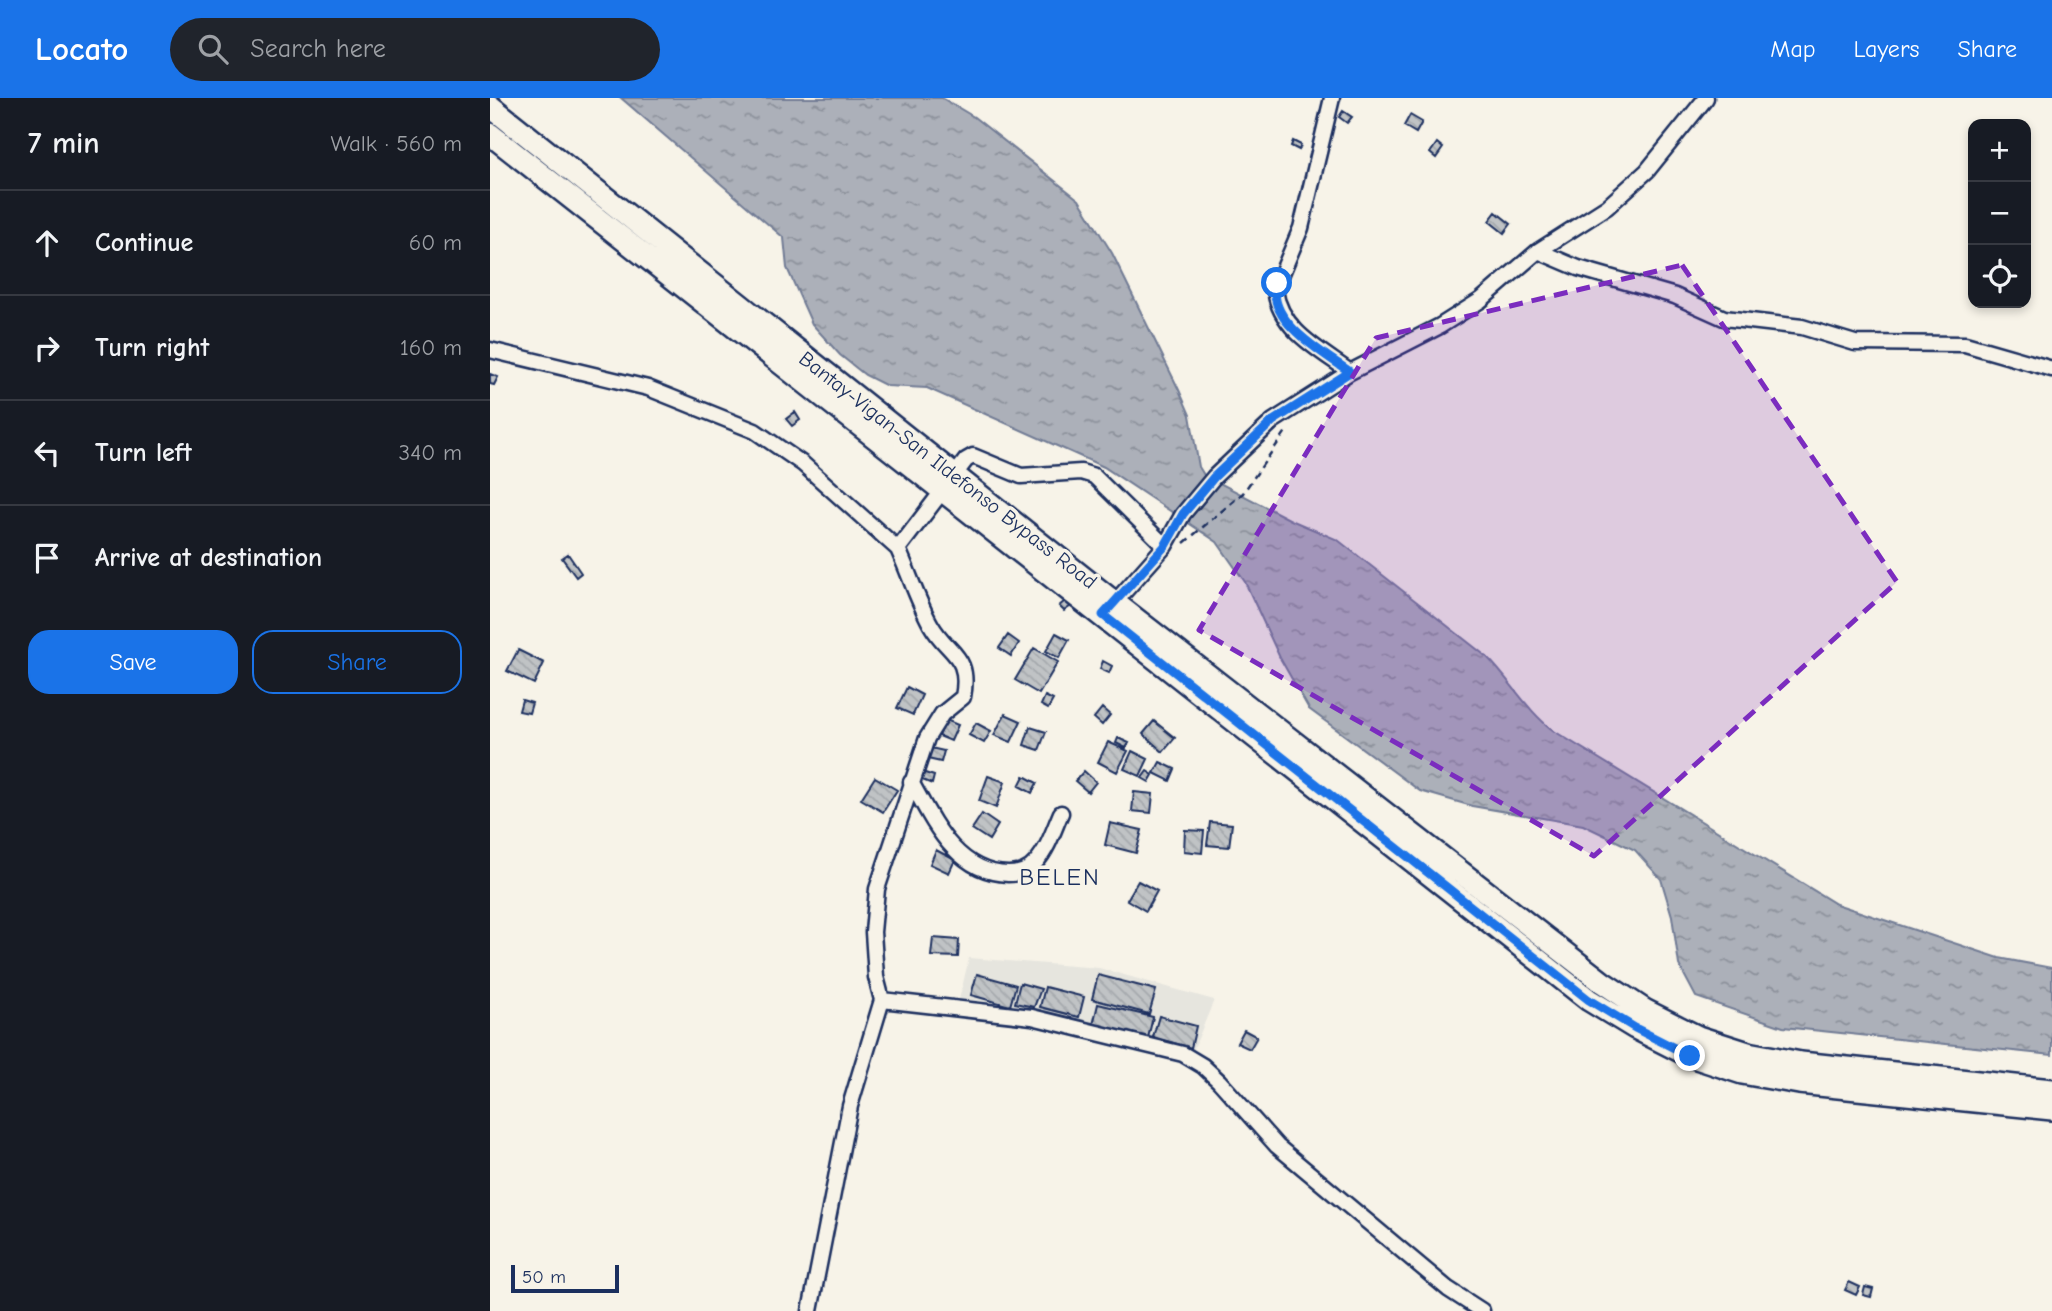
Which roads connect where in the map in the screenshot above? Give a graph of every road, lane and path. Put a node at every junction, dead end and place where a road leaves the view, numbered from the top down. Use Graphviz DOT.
graph roads {
  1 [pos="1332,98"];
  2 [pos="1706,98"];
  3 [pos="490,106"];
  4 [pos="490,134"];
  5 [pos="1538,251"];
  6 [pos="490,350"];
  7 [pos="2052,369"];
  8 [pos="1350,372"];
  9 [pos="1289,427"];
  10 [pos="950,483"];
  11 [pos="1196,534"];
  12 [pos="1165,546"];
  13 [pos="898,549"];
  14 [pos="1109,609"];
  15 [pos="911,782"];
  16 [pos="1061,813"];
  17 [pos="882,1000"];
  18 [pos="2052,1090"];
  19 [pos="2052,1109"];
  20 [pos="810,1311"];
  21 [pos="1482,1311"];
  1 -- 8 [label="street"];
  2 -- 5 [label="street"];
  3 -- 10 [label="main road, Bantay-Vigan-San Ildefonso Bypass Road"];
  4 -- 10 [label="main road, Bantay-Vigan-San Ildefonso Bypass Road"];
  5 -- 7 [label="street"];
  5 -- 8 [label="street"];
  6 -- 13 [label="street"];
  8 -- 12 [label="street"];
  9 -- 11 [label="path"];
  10 -- 12 [label="street"];
  10 -- 13 [label="street"];
  10 -- 14 [label="main road, Bantay-Vigan-San Ildefonso Bypass Road"];
  12 -- 14 [label="street"];
  13 -- 15 [label="street"];
  14 -- 18 [label="main road, Bantay-Vigan-San Ildefonso Bypass Road"];
  14 -- 19 [label="main road, Bantay-Vigan-San Ildefonso Bypass Road"];
  15 -- 16 [label="street"];
  15 -- 17 [label="street"];
  17 -- 20 [label="street"];
  17 -- 21 [label="street"];
}
